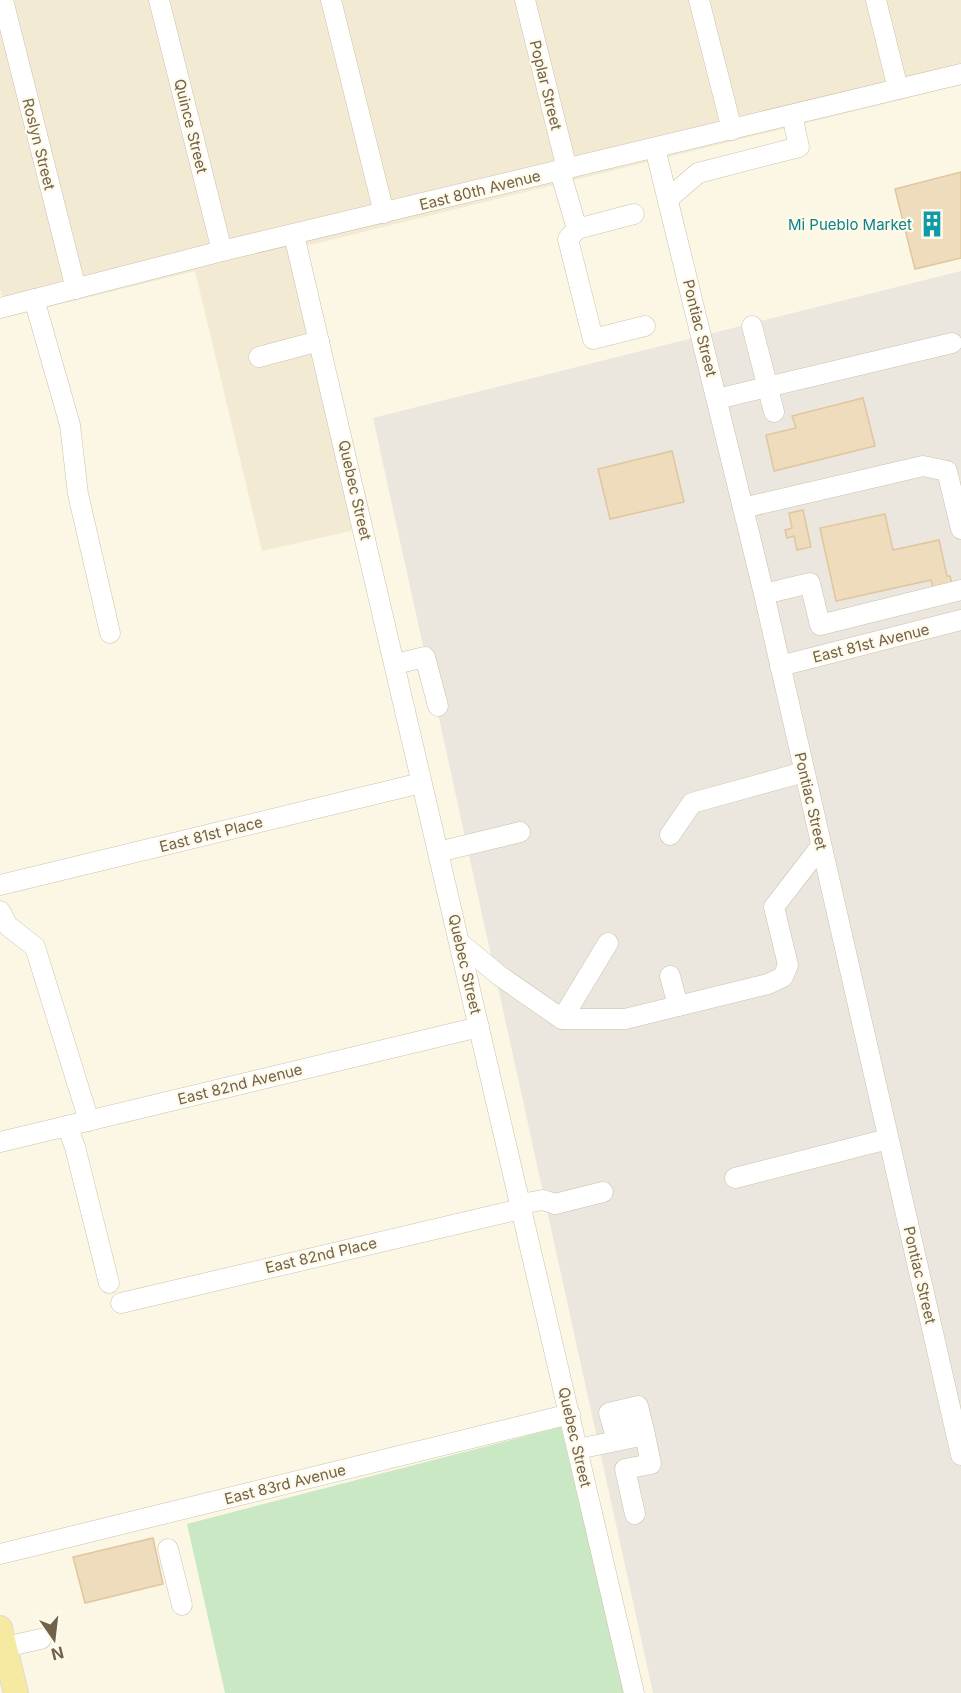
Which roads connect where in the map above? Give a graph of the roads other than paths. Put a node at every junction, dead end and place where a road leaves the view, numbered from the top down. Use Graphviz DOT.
graph roads {
  1 [pos="3,0"];
  2 [pos="159,0"];
  3 [pos="331,0"];
  4 [pos="525,0"];
  5 [pos="699,0"];
  6 [pos="876,0"];
  7 [pos="961,74"];
  8 [pos="898,89"];
  9 [pos="792,115"];
  10 [pos="732,129"];
  11 [pos="655,148"];
  12 [pos="564,170"];
  13 [pos="668,199"];
  14 [pos="384,213"];
  15 [pos="634,214"];
  16 [pos="577,229"];
  17 [pos="294,235"];
  18 [pos="222,251"];
  19 [pos="75,289"];
  20 [pos="34,299"];
  21 [pos="0,308"];
  22 [pos="645,326"];
  23 [pos="752,326"];
  24 [pos="319,341"];
  25 [pos="952,343"];
  26 [pos="259,357"];
  27 [pos="767,387"];
  28 [pos="717,399"];
  29 [pos="774,412"];
  30 [pos="743,508"];
  31 [pos="961,529"];
  32 [pos="961,590"];
  33 [pos="764,594"];
  34 [pos="961,620"];
  35 [pos="110,633"];
  36 [pos="395,664"];
  37 [pos="780,666"];
  38 [pos="438,705"];
  39 [pos="804,772"];
  40 [pos="421,783"];
  41 [pos="520,832"];
  42 [pos="670,835"];
  43 [pos="821,846"];
  44 [pos="438,852"];
  45 [pos="0,885"];
  46 [pos="0,911"];
  47 [pos="460,943"];
  48 [pos="608,943"];
  49 [pos="670,976"];
  50 [pos="678,1006"];
  51 [pos="562,1019"];
  52 [pos="479,1027"];
  53 [pos="89,1120"];
  54 [pos="67,1126"];
  55 [pos="888,1138"];
  56 [pos="0,1143"];
  57 [pos="735,1178"];
  58 [pos="603,1192"];
  59 [pos="520,1207"];
  60 [pos="109,1283"];
  61 [pos="121,1303"];
  62 [pos="954,1392"];
  63 [pos="570,1414"];
  64 [pos="578,1449"];
  65 [pos="961,1455"];
  66 [pos="635,1514"];
  67 [pos="168,1550"];
  68 [pos="0,1554"];
  69 [pos="182,1605"];
  70 [pos="2,1637"];
  71 [pos="41,1639"];
  72 [pos="16,1693"];
  73 [pos="634,1693"];
  1 -- 19 [label="street, Roslyn Street"];
  2 -- 18 [label="street, Quince Street"];
  3 -- 14 [label="street"];
  4 -- 12 [label="street, Poplar Street"];
  5 -- 10 [label="street"];
  6 -- 8 [label="street"];
  7 -- 8 [label="street, East 80th Avenue"];
  8 -- 9 [label="street, East 80th Avenue"];
  9 -- 10 [label="street, East 80th Avenue"];
  9 -- 13 [label="street"];
  10 -- 11 [label="street, East 80th Avenue"];
  11 -- 12 [label="street, East 80th Avenue"];
  11 -- 13 [label="street, Pontiac Street"];
  12 -- 14 [label="street, East 80th Avenue"];
  12 -- 16 [label="street, Poplar Street"];
  13 -- 28 [label="street, Pontiac Street"];
  14 -- 17 [label="street, East 80th Avenue"];
  15 -- 16 [label="street"];
  16 -- 22 [label="street"];
  17 -- 18 [label="street, East 80th Avenue"];
  17 -- 24 [label="street, Quebec Street"];
  18 -- 19 [label="street, East 80th Avenue"];
  19 -- 20 [label="street, East 80th Avenue"];
  20 -- 21 [label="street, East 80th Avenue"];
  20 -- 35 [label="street"];
  23 -- 27 [label="street"];
  24 -- 26 [label="street"];
  24 -- 36 [label="street, Quebec Street"];
  25 -- 27 [label="street"];
  27 -- 28 [label="street"];
  27 -- 29 [label="street"];
  28 -- 30 [label="street, Pontiac Street"];
  30 -- 31 [label="street"];
  30 -- 33 [label="street, Pontiac Street"];
  32 -- 33 [label="street"];
  33 -- 37 [label="street, Pontiac Street"];
  34 -- 37 [label="street, East 81st Avenue"];
  36 -- 38 [label="street"];
  36 -- 40 [label="street, Quebec Street"];
  37 -- 39 [label="street, Pontiac Street"];
  39 -- 42 [label="street"];
  39 -- 43 [label="street, Pontiac Street"];
  40 -- 44 [label="street, Quebec Street"];
  40 -- 45 [label="street, East 81st Place"];
  41 -- 44 [label="street"];
  43 -- 50 [label="street"];
  43 -- 55 [label="street, Pontiac Street"];
  44 -- 47 [label="street, Quebec Street"];
  46 -- 53 [label="street"];
  47 -- 51 [label="street"];
  47 -- 52 [label="street, Quebec Street"];
  48 -- 51 [label="street"];
  49 -- 50 [label="street"];
  50 -- 51 [label="street"];
  52 -- 53 [label="street, East 82nd Avenue"];
  52 -- 59 [label="street, Quebec Street"];
  53 -- 54 [label="street, East 82nd Avenue"];
  54 -- 56 [label="street, East 82nd Avenue"];
  54 -- 60 [label="street"];
  55 -- 57 [label="street"];
  55 -- 62 [label="street, Pontiac Street"];
  58 -- 59 [label="street, East 82nd Place"];
  59 -- 61 [label="street, East 82nd Place"];
  59 -- 63 [label="street, Quebec Street"];
  62 -- 65 [label="street, Pontiac Street"];
  63 -- 64 [label="street, Quebec Street"];
  63 -- 68 [label="street, East 83rd Avenue"];
  64 -- 66 [label="street"];
  64 -- 73 [label="street, Quebec Street"];
  67 -- 69 [label="street"];
  70 -- 71 [label="street"];
  70 -- 72 [label="main road"];
}
